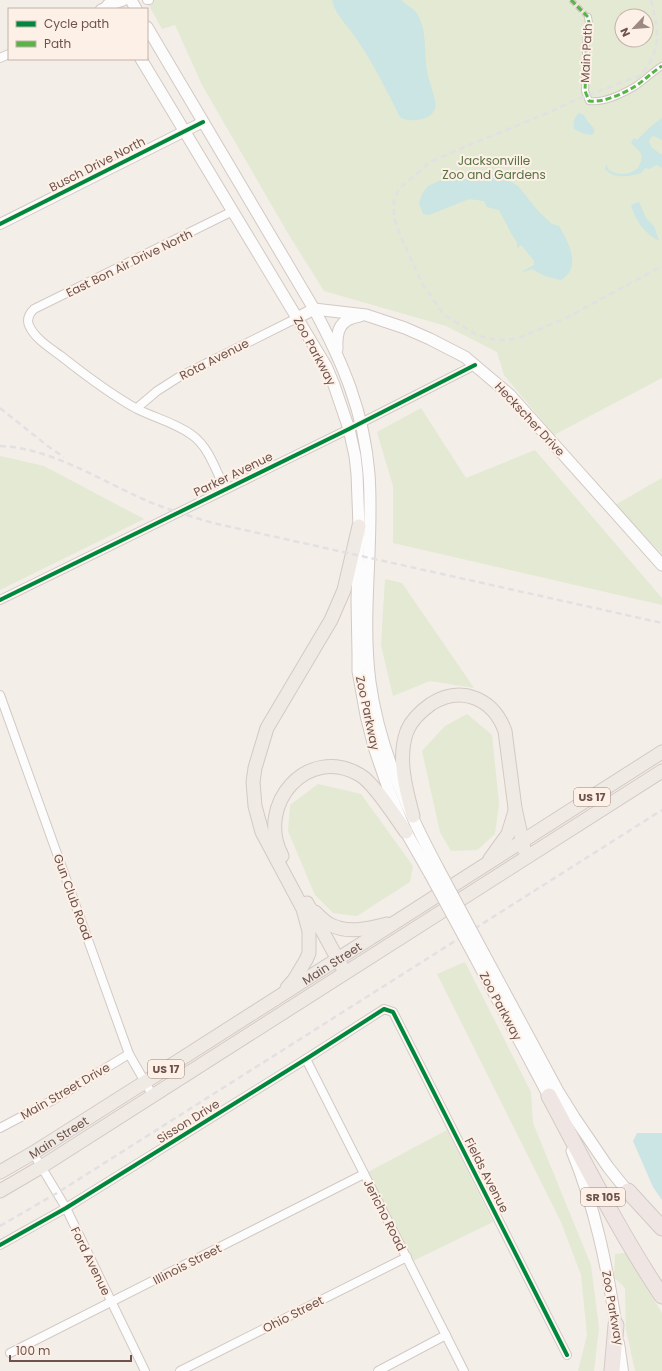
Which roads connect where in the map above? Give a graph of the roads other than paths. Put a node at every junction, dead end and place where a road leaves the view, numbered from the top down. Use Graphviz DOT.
graph roads {
  1 [pos="123,0"];
  2 [pos="106,6"];
  3 [pos="588,17"];
  4 [pos="148,29"];
  5 [pos="142,60"];
  6 [pos="662,66"];
  7 [pos="203,122"];
  8 [pos="185,131"];
  9 [pos="233,211"];
  10 [pos="0,224"];
  11 [pos="314,309"];
  12 [pos="366,315"];
  13 [pos="297,318"];
  14 [pos="337,354"];
  15 [pos="475,365"];
  16 [pos="136,408"];
  17 [pos="362,422"];
  18 [pos="349,429"];
  19 [pos="225,489"];
  20 [pos="360,526"];
  21 [pos="662,564"];
  22 [pos="0,600"];
  23 [pos="0,695"];
  24 [pos="662,752"];
  25 [pos="662,771"];
  26 [pos="515,808"];
  27 [pos="413,816"];
  28 [pos="406,832"];
  29 [pos="522,842"];
  30 [pos="526,857"];
  31 [pos="486,864"];
  32 [pos="434,871"];
  33 [pos="306,909"];
  34 [pos="397,922"];
  35 [pos="480,956"];
  36 [pos="334,962"];
  37 [pos="342,976"];
  38 [pos="276,999"];
  39 [pos="384,1009"];
  40 [pos="129,1054"];
  41 [pos="306,1059"];
  42 [pos="145,1082"];
  43 [pos="153,1096"];
  44 [pos="549,1096"];
  45 [pos="0,1128"];
  46 [pos="33,1153"];
  47 [pos="41,1167"];
  48 [pos="0,1172"];
  49 [pos="364,1174"];
  50 [pos="0,1191"];
  51 [pos="628,1192"];
  52 [pos="66,1208"];
  53 [pos="662,1228"];
  54 [pos="662,1233"];
  55 [pos="0,1245"];
  56 [pos="407,1257"];
  57 [pos="662,1296"];
  58 [pos="111,1302"];
  59 [pos="616,1325"];
  60 [pos="446,1335"];
  61 [pos="10,1354"];
  62 [pos="567,1356"];
  63 [pos="145,1371"];
  64 [pos="180,1371"];
  65 [pos="378,1371"];
  66 [pos="464,1371"];
  67 [pos="612,1371"];
  68 [pos="623,1371"];
  1 -- 2 [label="main road"];
  3 -- 6 [label="street, Main Path"];
  4 -- 7 [label="main road, Zoo Parkway / SR 105"];
  5 -- 8 [label="main road, Zoo Parkway / SR 105"];
  7 -- 8 [label="street, Busch Drive North"];
  7 -- 11 [label="main road, Zoo Parkway / SR 105"];
  8 -- 9 [label="main road, Zoo Parkway / SR 105"];
  8 -- 10 [label="street, Busch Drive North"];
  9 -- 13 [label="main road, Zoo Parkway / SR 105"];
  9 -- 16 [label="street, East Bon Air Drive North"];
  11 -- 12 [label="main road, Heckscher Drive"];
  11 -- 13 [label="main road"];
  11 -- 14 [label="main road, Zoo Parkway / SR 105"];
  12 -- 14 [label="main road"];
  12 -- 15 [label="main road, Heckscher Drive"];
  13 -- 16 [label="street, Rota Avenue"];
  13 -- 18 [label="main road, Zoo Parkway / SR 105"];
  14 -- 17 [label="main road, Zoo Parkway / SR 105"];
  15 -- 17 [label="street, Parker Avenue"];
  15 -- 21 [label="main road, Heckscher Drive"];
  16 -- 19 [label="street"];
  17 -- 18 [label="street, Parker Avenue"];
  17 -- 27 [label="main road, Zoo Parkway / SR 105"];
  18 -- 19 [label="street, Parker Avenue"];
  18 -- 20 [label="main road, Zoo Parkway / SR 105"];
  19 -- 22 [label="street, Parker Avenue"];
  20 -- 28 [label="main road, Zoo Parkway / SR 105"];
  20 -- 33 [label="main road"];
  23 -- 40 [label="street, Gun Club Road"];
  24 -- 29 [label="main road, Main Street / US 17"];
  25 -- 30 [label="main road, Main Street / US 17"];
  26 -- 27 [label="main road"];
  26 -- 29 [label="main road"];
  26 -- 31 [label="main road"];
  27 -- 32 [label="main road, Zoo Parkway / SR 105"];
  28 -- 32 [label="main road, Zoo Parkway / SR 105"];
  28 -- 33 [label="main road"];
  29 -- 30 [label="main road"];
  29 -- 31 [label="main road, Main Street / US 17"];
  30 -- 37 [label="main road, Main Street / US 17"];
  31 -- 34 [label="main road, Main Street / US 17"];
  32 -- 35 [label="main road, Zoo Parkway / SR 105, bridge"];
  33 -- 34 [label="main road"];
  33 -- 36 [label="main road"];
  33 -- 38 [label="main road"];
  34 -- 36 [label="main road, Main Street / US 17"];
  35 -- 44 [label="main road, Zoo Parkway / SR 105"];
  35 -- 51 [label="main road, Zoo Parkway / SR 105"];
  36 -- 37 [label="main road"];
  36 -- 38 [label="main road, Main Street / US 17"];
  37 -- 43 [label="main road, Main Street / US 17"];
  38 -- 42 [label="main road, Main Street / US 17"];
  39 -- 41 [label="street, Sisson Drive"];
  39 -- 62 [label="street, Fields Avenue"];
  40 -- 42 [label="street, Gun Club Road"];
  40 -- 45 [label="street, Main Street Drive"];
  41 -- 49 [label="street, Jericho Road"];
  41 -- 52 [label="street, Sisson Drive"];
  42 -- 43 [label="street, Gun Club Road"];
  42 -- 46 [label="main road, Main Street / US 17"];
  43 -- 47 [label="main road, Main Street / US 17"];
  44 -- 57 [label="highway, SR 105"];
  44 -- 59 [label="main road, Zoo Parkway"];
  46 -- 47 [label="street, Ford Avenue"];
  46 -- 48 [label="main road, Main Street / US 17"];
  47 -- 50 [label="main road, Main Street / US 17"];
  47 -- 52 [label="street, Ford Avenue"];
  49 -- 56 [label="street, Jericho Road"];
  49 -- 58 [label="street, Illinois Street"];
  51 -- 53 [label="highway, SR 105"];
  51 -- 54 [label="main road, Zoo Parkway"];
  52 -- 55 [label="street, Sisson Drive"];
  52 -- 58 [label="street, Ford Avenue"];
  56 -- 60 [label="street, Jericho Road"];
  56 -- 64 [label="street, Ohio Street"];
  58 -- 61 [label="street, Illinois Street"];
  58 -- 63 [label="street, Ford Avenue"];
  59 -- 67 [label="highway"];
  59 -- 68 [label="street, Zoo Parkway"];
  60 -- 65 [label="street"];
  60 -- 66 [label="street, Jericho Road"];
}
